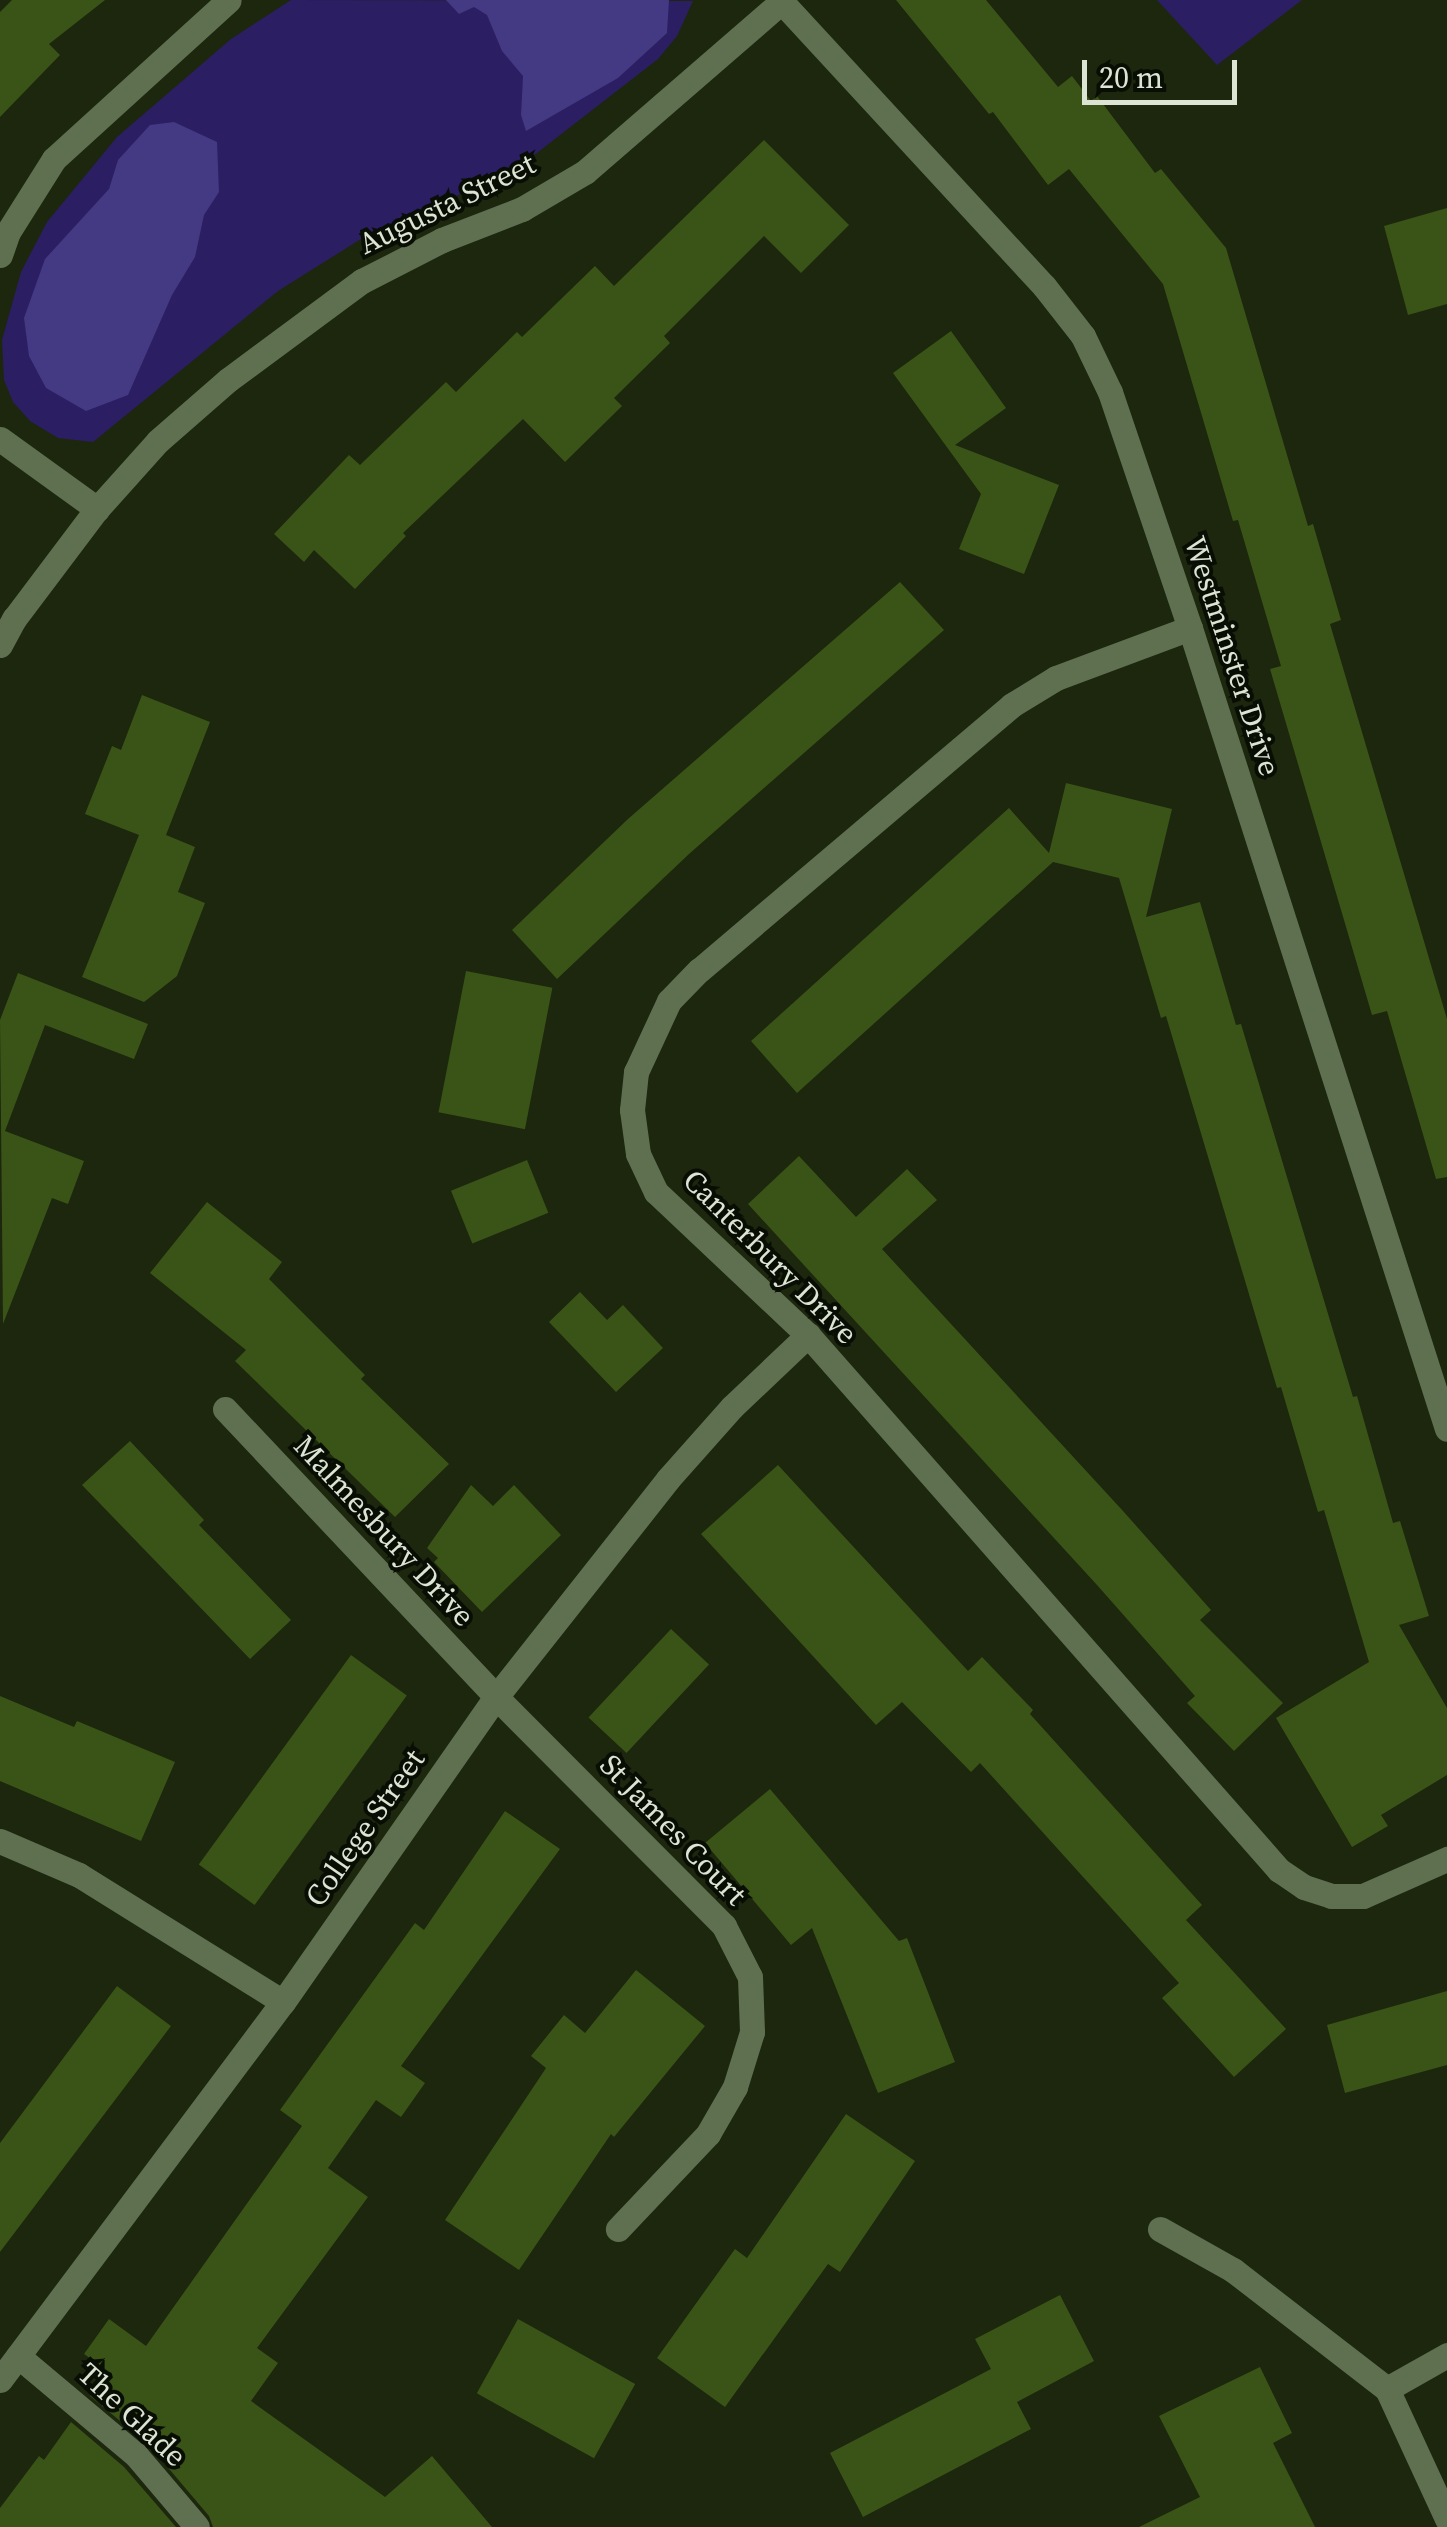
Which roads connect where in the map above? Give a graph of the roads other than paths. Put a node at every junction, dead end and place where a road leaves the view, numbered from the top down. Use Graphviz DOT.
graph roads {
  1 [pos="229,0"];
  2 [pos="781,1"];
  3 [pos="0,255"];
  4 [pos="0,438"];
  5 [pos="97,509"];
  6 [pos="1190,628"];
  7 [pos="0,645"];
  8 [pos="808,1335"];
  9 [pos="225,1409"];
  10 [pos="1447,1429"];
  11 [pos="496,1697"];
  12 [pos="0,1841"];
  13 [pos="1447,1859"];
  14 [pos="284,2002"];
  15 [pos="618,2229"];
  16 [pos="1160,2229"];
  17 [pos="1447,2355"];
  18 [pos="18,2356"];
  19 [pos="0,2380"];
  20 [pos="1387,2389"];
  21 [pos="1447,2518"];
  22 [pos="197,2527"];
  1 -- 3 [label="street"];
  2 -- 5 [label="street, Augusta Street"];
  2 -- 6 [label="street, Westminster Drive"];
  4 -- 5 [label="street"];
  5 -- 7 [label="street, Augusta Street"];
  6 -- 8 [label="street, Canterbury Drive"];
  6 -- 10 [label="street, Westminster Drive"];
  8 -- 11 [label="street, College Street"];
  8 -- 13 [label="street, Canterbury Drive"];
  9 -- 11 [label="street, Malmesbury Drive"];
  11 -- 14 [label="street, College Street"];
  11 -- 15 [label="street, St James Court"];
  12 -- 14 [label="street"];
  14 -- 18 [label="street, College Street"];
  16 -- 20 [label="street"];
  17 -- 20 [label="street"];
  18 -- 19 [label="street, College Street"];
  18 -- 22 [label="street, The Glade"];
  20 -- 21 [label="street"];
}
